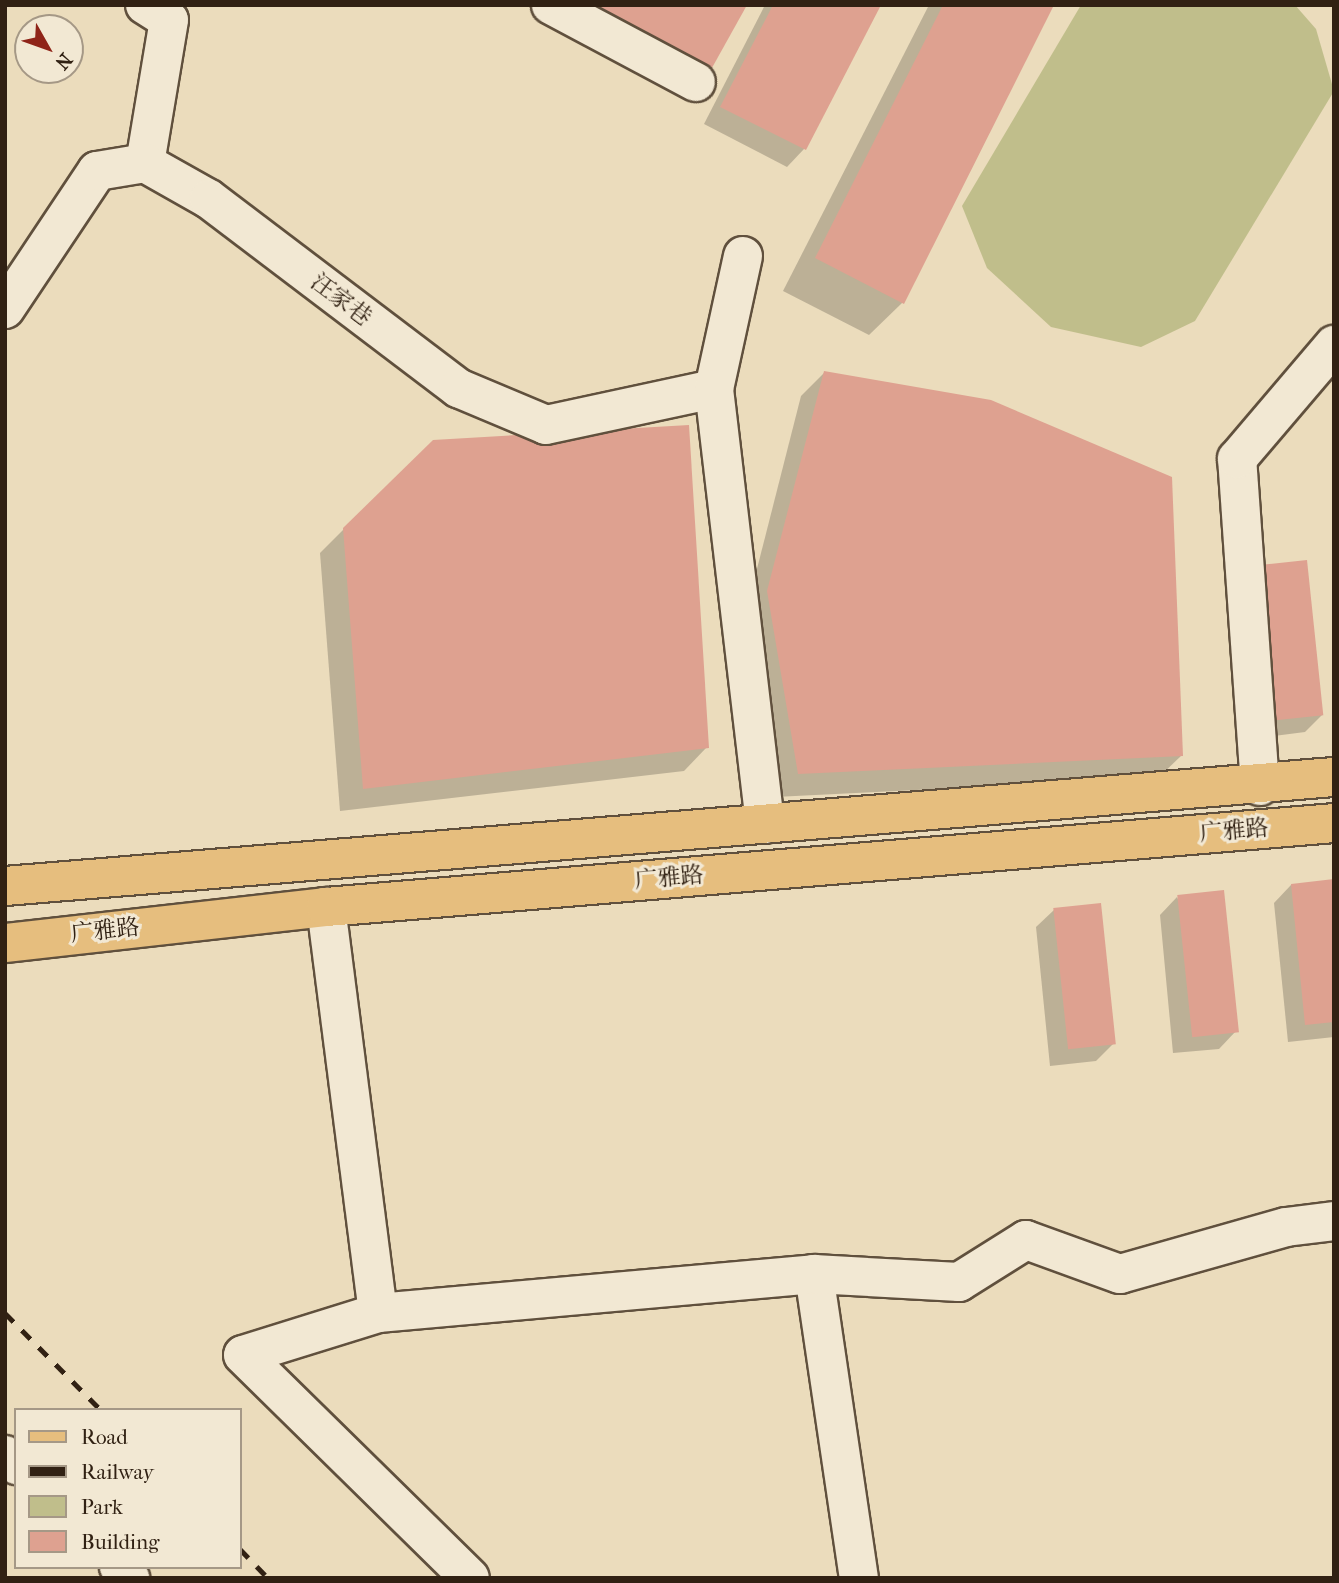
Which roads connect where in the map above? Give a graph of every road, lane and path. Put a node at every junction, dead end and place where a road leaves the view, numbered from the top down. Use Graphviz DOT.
graph roads {
  1 [pos="145,5"];
  2 [pos="551,5"];
  3 [pos="695,82"];
  4 [pos="145,163"];
  5 [pos="743,256"];
  6 [pos="5,309"];
  7 [pos="1334,345"];
  8 [pos="714,389"];
  9 [pos="1334,777"];
  10 [pos="1260,786"];
  11 [pos="1334,822"];
  12 [pos="765,824"];
  13 [pos="5,886"];
  14 [pos="326,907"];
  15 [pos="5,943"];
  16 [pos="1334,1221"];
  17 [pos="814,1274"];
  18 [pos="378,1313"];
  19 [pos="470,1578"];
  20 [pos="859,1578"];
  1 -- 4 [label="street"];
  2 -- 3 [label="street"];
  4 -- 6 [label="street"];
  4 -- 8 [label="street, 汪家巷"];
  5 -- 8 [label="street"];
  7 -- 10 [label="street"];
  8 -- 12 [label="street"];
  9 -- 10 [label="main road, 广雅路"];
  10 -- 12 [label="main road, 广雅路"];
  11 -- 14 [label="main road, 广雅路"];
  12 -- 13 [label="main road, 广雅路"];
  14 -- 15 [label="main road, 广雅路"];
  14 -- 18 [label="street"];
  16 -- 17 [label="street"];
  17 -- 18 [label="street"];
  17 -- 20 [label="street"];
  18 -- 19 [label="street"];
}
